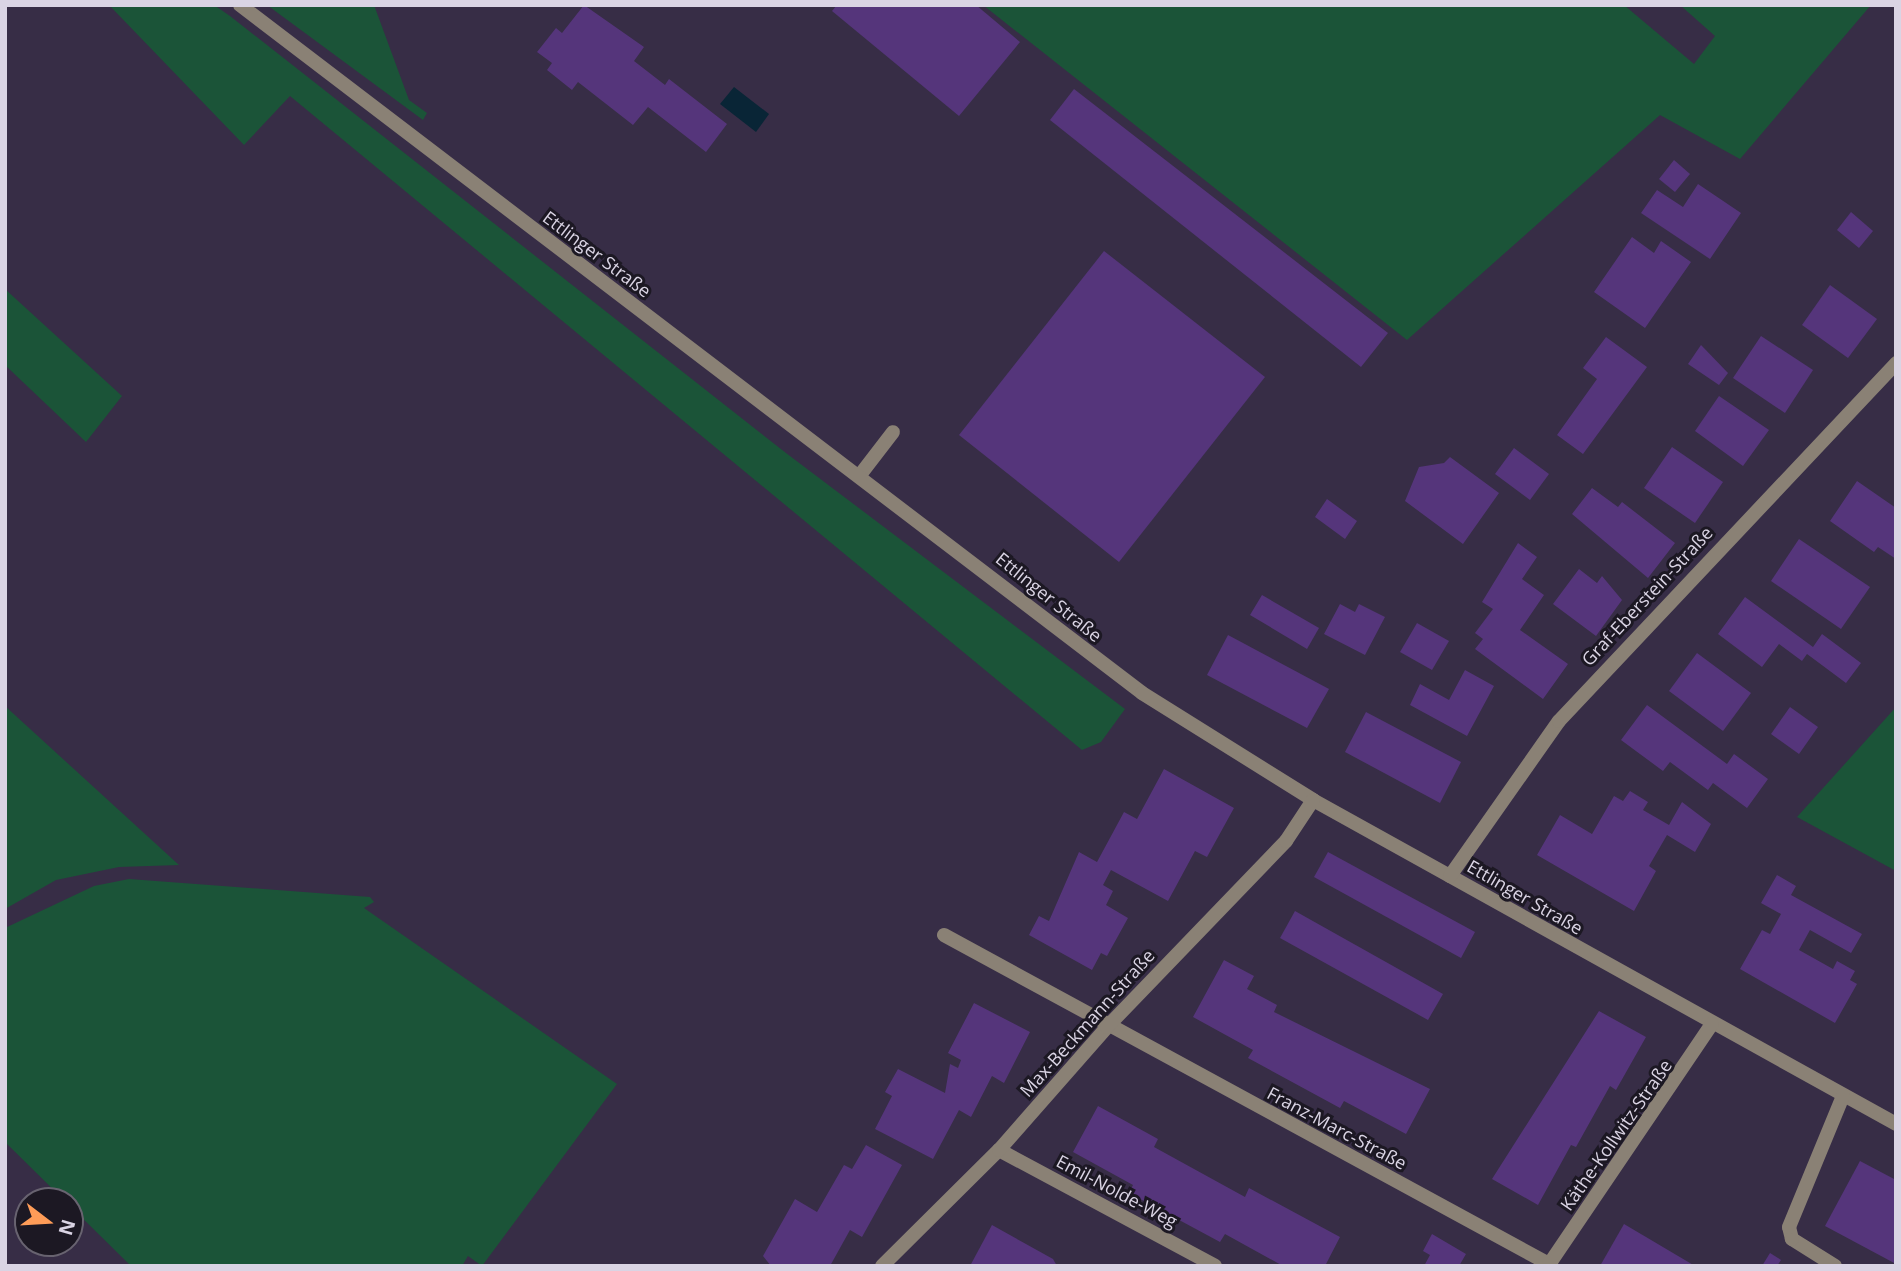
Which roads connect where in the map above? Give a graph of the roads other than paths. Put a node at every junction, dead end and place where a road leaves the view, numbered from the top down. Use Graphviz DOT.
graph roads {
  1 [pos="240,5"];
  2 [pos="1896,363"];
  3 [pos="893,432"];
  4 [pos="860,475"];
  5 [pos="1313,800"];
  6 [pos="1450,876"];
  7 [pos="944,935"];
  8 [pos="1712,1024"];
  9 [pos="1107,1027"];
  10 [pos="1843,1096"];
  11 [pos="1896,1124"];
  12 [pos="999,1150"];
  13 [pos="1548,1265"];
  14 [pos="883,1266"];
  15 [pos="1215,1266"];
  16 [pos="1835,1266"];
  1 -- 4 [label="street, Ettlinger Straße"];
  2 -- 6 [label="street, Graf-Eberstein-Straße"];
  3 -- 4 [label="street"];
  4 -- 5 [label="street, Ettlinger Straße"];
  5 -- 6 [label="street, Ettlinger Straße"];
  5 -- 9 [label="street, Max-Beckmann-Straße"];
  6 -- 8 [label="street, Ettlinger Straße"];
  7 -- 9 [label="street, Franz-Marc-Straße"];
  8 -- 10 [label="street, Ettlinger Straße"];
  8 -- 13 [label="street, Käthe-Kollwitz-Straße"];
  9 -- 12 [label="street, Max-Beckmann-Straße"];
  9 -- 13 [label="street, Franz-Marc-Straße"];
  10 -- 11 [label="street, Ettlinger Straße"];
  10 -- 16 [label="street"];
  12 -- 14 [label="street, Max-Beckmann-Straße"];
  12 -- 15 [label="street, Emil-Nolde-Weg"];
}
